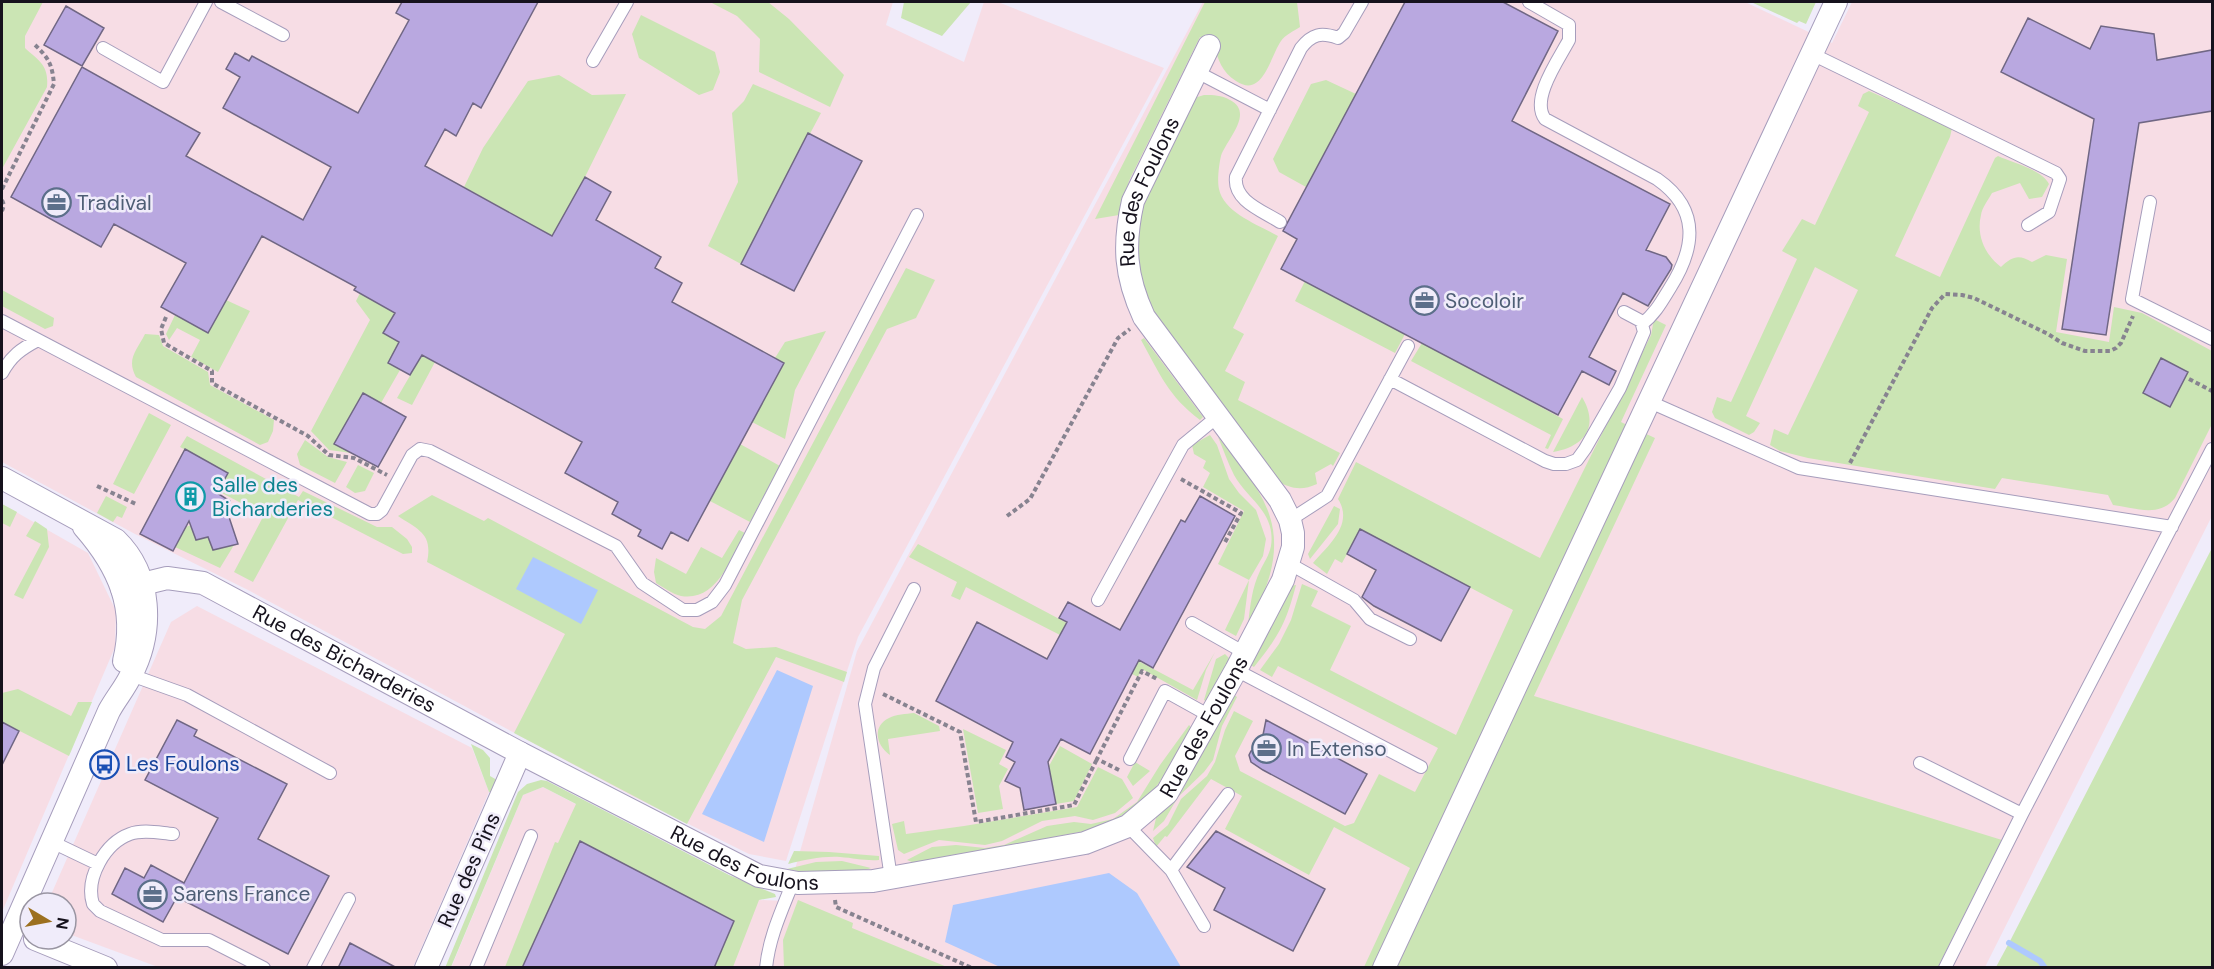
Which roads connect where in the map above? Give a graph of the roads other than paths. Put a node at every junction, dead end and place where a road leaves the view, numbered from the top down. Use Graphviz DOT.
graph roads {
  1 [pos="206,2"];
  2 [pos="221,2"];
  3 [pos="627,2"];
  4 [pos="1362,2"];
  5 [pos="1529,2"];
  6 [pos="1836,2"];
  7 [pos="284,35"];
  8 [pos="1209,46"];
  9 [pos="103,48"];
  10 [pos="1812,54"];
  11 [pos="593,61"];
  12 [pos="1197,72"];
  13 [pos="1270,110"];
  14 [pos="2150,202"];
  15 [pos="917,215"];
  16 [pos="1280,222"];
  17 [pos="2028,225"];
  18 [pos="1624,312"];
  19 [pos="2,321"];
  20 [pos="1642,324"];
  21 [pos="2212,339"];
  22 [pos="38,340"];
  23 [pos="1408,346"];
  24 [pos="2,373"];
  25 [pos="1390,379"];
  26 [pos="1650,402"];
  27 [pos="1217,417"];
  28 [pos="2212,448"];
  29 [pos="2,478"];
  30 [pos="1290,520"];
  31 [pos="2172,528"];
  32 [pos="1290,564"];
  33 [pos="132,586"];
  34 [pos="915,589"];
  35 [pos="1098,600"];
  36 [pos="1192,623"];
  37 [pos="1410,639"];
  38 [pos="1240,662"];
  39 [pos="131,675"];
  40 [pos="117,695"];
  41 [pos="1210,716"];
  42 [pos="1130,759"];
  43 [pos="516,763"];
  44 [pos="1920,763"];
  45 [pos="1421,766"];
  46 [pos="330,773"];
  47 [pos="1228,794"];
  48 [pos="2022,814"];
  49 [pos="1128,826"];
  50 [pos="173,834"];
  51 [pos="531,836"];
  52 [pos="52,842"];
  53 [pos="98,864"];
  54 [pos="1171,870"];
  55 [pos="891,878"];
  56 [pos="793,882"];
  57 [pos="36,891"];
  58 [pos="349,899"];
  59 [pos="1204,926"];
  60 [pos="18,937"];
  61 [pos="64,951"];
  62 [pos="2,954"];
  63 [pos="106,968"];
  64 [pos="264,968"];
  65 [pos="313,968"];
  66 [pos="426,968"];
  67 [pos="476,968"];
  68 [pos="766,968"];
  69 [pos="1384,968"];
  70 [pos="1945,968"];
  1 -- 9 [label="lane"];
  2 -- 7 [label="lane"];
  3 -- 11 [label="lane"];
  4 -- 13 [label="lane"];
  5 -- 20 [label="lane"];
  6 -- 10 [label="street"];
  8 -- 12 [label="street, Rue des Foulons"];
  10 -- 17 [label="lane"];
  10 -- 26 [label="street"];
  12 -- 13 [label="lane"];
  12 -- 27 [label="street, Rue des Foulons"];
  13 -- 16 [label="lane"];
  14 -- 21 [label="lane"];
  15 -- 22 [label="lane"];
  18 -- 20 [label="lane"];
  19 -- 22 [label="lane"];
  20 -- 25 [label="lane"];
  22 -- 24 [label="lane"];
  23 -- 25 [label="lane"];
  25 -- 30 [label="lane"];
  26 -- 31 [label="lane"];
  26 -- 69 [label="street"];
  27 -- 30 [label="street, Rue des Foulons"];
  27 -- 35 [label="lane"];
  28 -- 31 [label="lane"];
  29 -- 33 [label="street"];
  30 -- 32 [label="street, Rue des Foulons"];
  31 -- 48 [label="lane"];
  32 -- 37 [label="lane"];
  32 -- 38 [label="street, Rue des Foulons"];
  33 -- 39 [label="street"];
  33 -- 40 [label="street"];
  33 -- 43 [label="street, Rue des Bicharderies"];
  34 -- 55 [label="lane"];
  36 -- 38 [label="lane"];
  38 -- 41 [label="street, Rue des Foulons"];
  38 -- 45 [label="lane"];
  39 -- 40 [label="street"];
  39 -- 46 [label="lane"];
  40 -- 52 [label="street"];
  41 -- 42 [label="lane"];
  41 -- 49 [label="street, Rue des Foulons"];
  43 -- 56 [label="street, Rue des Foulons"];
  43 -- 66 [label="street, Rue des Pins"];
  44 -- 48 [label="lane"];
  47 -- 54 [label="lane"];
  48 -- 70 [label="lane"];
  49 -- 54 [label="lane"];
  49 -- 55 [label="street, Rue des Foulons"];
  50 -- 53 [label="lane"];
  51 -- 67 [label="lane"];
  52 -- 53 [label="lane"];
  52 -- 57 [label="street"];
  53 -- 64 [label="lane"];
  54 -- 59 [label="lane"];
  55 -- 56 [label="street, Rue des Foulons"];
  56 -- 68 [label="lane"];
  58 -- 65 [label="lane"];
  60 -- 62 [label="street"];
  61 -- 63 [label="street"];
}
